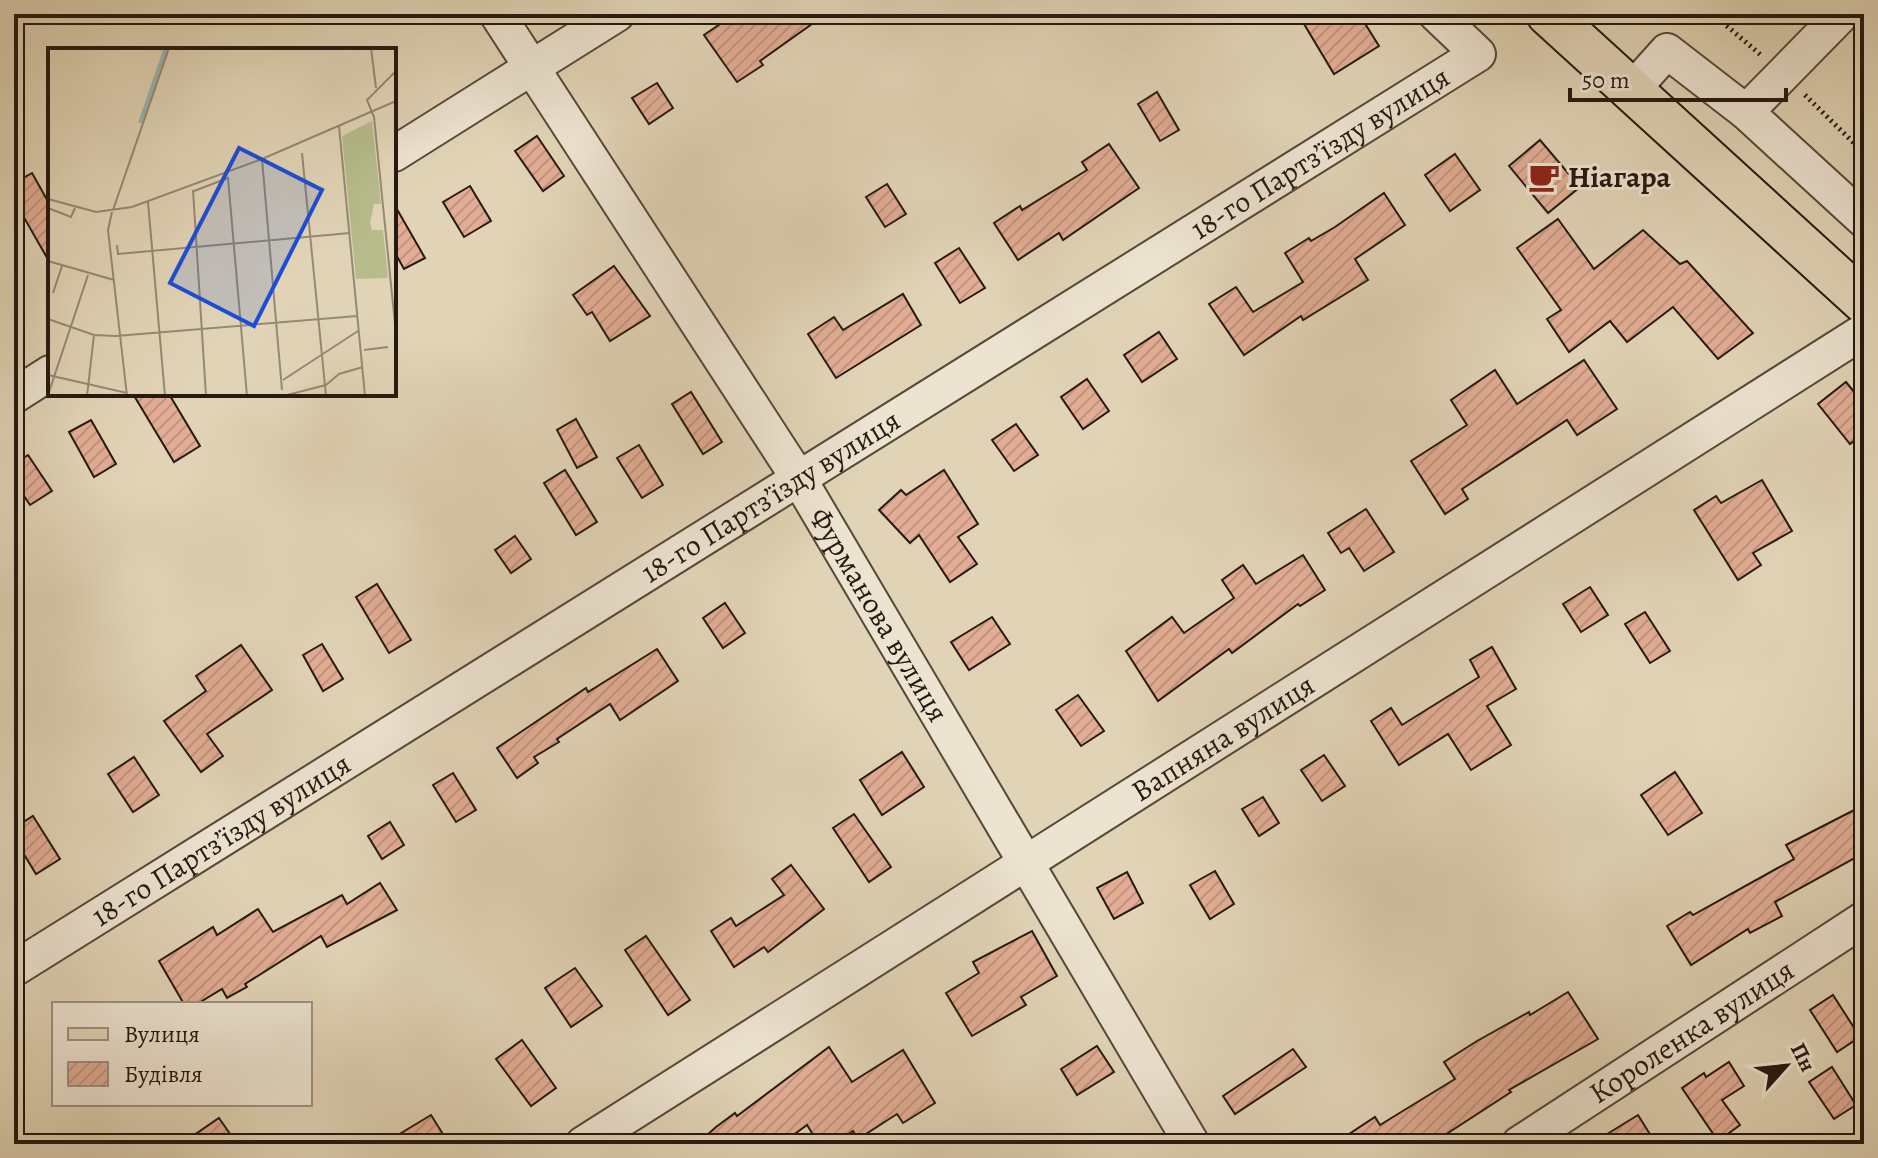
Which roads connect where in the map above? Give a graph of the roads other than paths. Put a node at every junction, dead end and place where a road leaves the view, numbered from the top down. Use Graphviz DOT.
graph roads {
  1 [pos="497,14"];
  2 [pos="617,14"];
  3 [pos="1436,14"];
  4 [pos="1548,14"];
  5 [pos="1842,14"];
  6 [pos="530,67"];
  7 [pos="1632,90"];
  8 [pos="1746,112"];
  9 [pos="396,153"];
  10 [pos="1864,220"];
  11 [pos="1864,302"];
  12 [pos="1864,331"];
  13 [pos="48,374"];
  14 [pos="14,396"];
  15 [pos="799,479"];
  16 [pos="1024,862"];
  17 [pos="1864,919"];
  18 [pos="14,969"];
  19 [pos="583,1144"];
  20 [pos="1192,1144"];
  21 [pos="1519,1144"];
  1 -- 6 [label="street, Фурманова вулиця"];
  2 -- 6 [label="street"];
  3 -- 15 [label="street, 18-го Партз’їзду вулиця"];
  4 -- 7 [label="main road"];
  5 -- 8 [label="street"];
  6 -- 9 [label="street"];
  6 -- 15 [label="street, Фурманова вулиця"];
  7 -- 8 [label="street"];
  7 -- 11 [label="main road"];
  8 -- 10 [label="street"];
  12 -- 16 [label="street, Вапняна вулиця"];
  13 -- 14 [label="street"];
  15 -- 16 [label="street, Фурманова вулиця"];
  15 -- 18 [label="street, 18-го Партз’їзду вулиця"];
  16 -- 19 [label="street, Вапняна вулиця"];
  16 -- 20 [label="street, Фурманова вулиця"];
  17 -- 21 [label="street, Короленка вулиця"];
}
